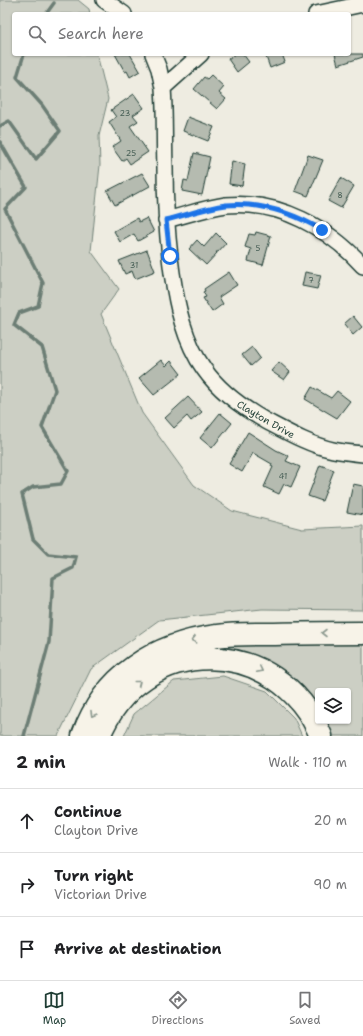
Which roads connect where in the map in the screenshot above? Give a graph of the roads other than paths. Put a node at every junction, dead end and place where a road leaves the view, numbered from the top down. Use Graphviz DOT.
graph roads {
  1 [pos="104,0"];
  2 [pos="363,4"];
  3 [pos="121,12"];
  4 [pos="325,12"];
  5 [pos="154,56"];
  6 [pos="199,56"];
  7 [pos="163,88"];
  8 [pos="166,220"];
  9 [pos="363,266"];
  10 [pos="363,454"];
  11 [pos="363,633"];
  12 [pos="82,736"];
  13 [pos="99,736"];
  14 [pos="321,736"];
  1 -- 3 [label="street"];
  2 -- 4 [label="street"];
  5 -- 7 [label="street, Clayton Drive"];
  6 -- 7 [label="street"];
  7 -- 8 [label="street, Clayton Drive"];
  8 -- 9 [label="street"];
  8 -- 10 [label="street, Clayton Drive"];
  11 -- 12 [label="highway, one-way"];
  13 -- 14 [label="highway, one-way"];
}
